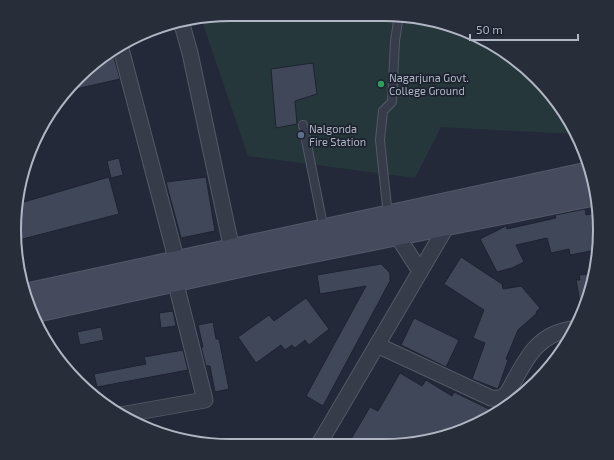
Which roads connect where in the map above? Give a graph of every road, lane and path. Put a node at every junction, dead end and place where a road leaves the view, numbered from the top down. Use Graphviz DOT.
graph roads {
  1 [pos="398,21"];
  2 [pos="182,27"];
  3 [pos="122,51"];
  4 [pos="303,125"];
  5 [pos="585,174"];
  6 [pos="590,195"];
  7 [pos="448,224"];
  8 [pos="392,225"];
  9 [pos="324,230"];
  10 [pos="232,250"];
  11 [pos="176,271"];
  12 [pos="420,271"];
  13 [pos="31,294"];
  14 [pos="37,310"];
  15 [pos="567,330"];
  16 [pos="377,346"];
  17 [pos="507,399"];
  18 [pos="506,400"];
  19 [pos="131,414"];
  20 [pos="322,439"];
  1 -- 8 [label="lane"];
  2 -- 10 [label="street"];
  3 -- 11 [label="street"];
  4 -- 9 [label="lane"];
  5 -- 8 [label="main road"];
  6 -- 7 [label="main road"];
  7 -- 8 [label="main road"];
  7 -- 12 [label="street"];
  8 -- 9 [label="main road"];
  8 -- 11 [label="main road"];
  8 -- 12 [label="street"];
  9 -- 10 [label="main road"];
  10 -- 11 [label="main road"];
  11 -- 13 [label="main road"];
  11 -- 14 [label="main road"];
  11 -- 19 [label="street"];
  12 -- 16 [label="street"];
  15 -- 17 [label="street"];
  16 -- 18 [label="street"];
  16 -- 20 [label="street"];
}
